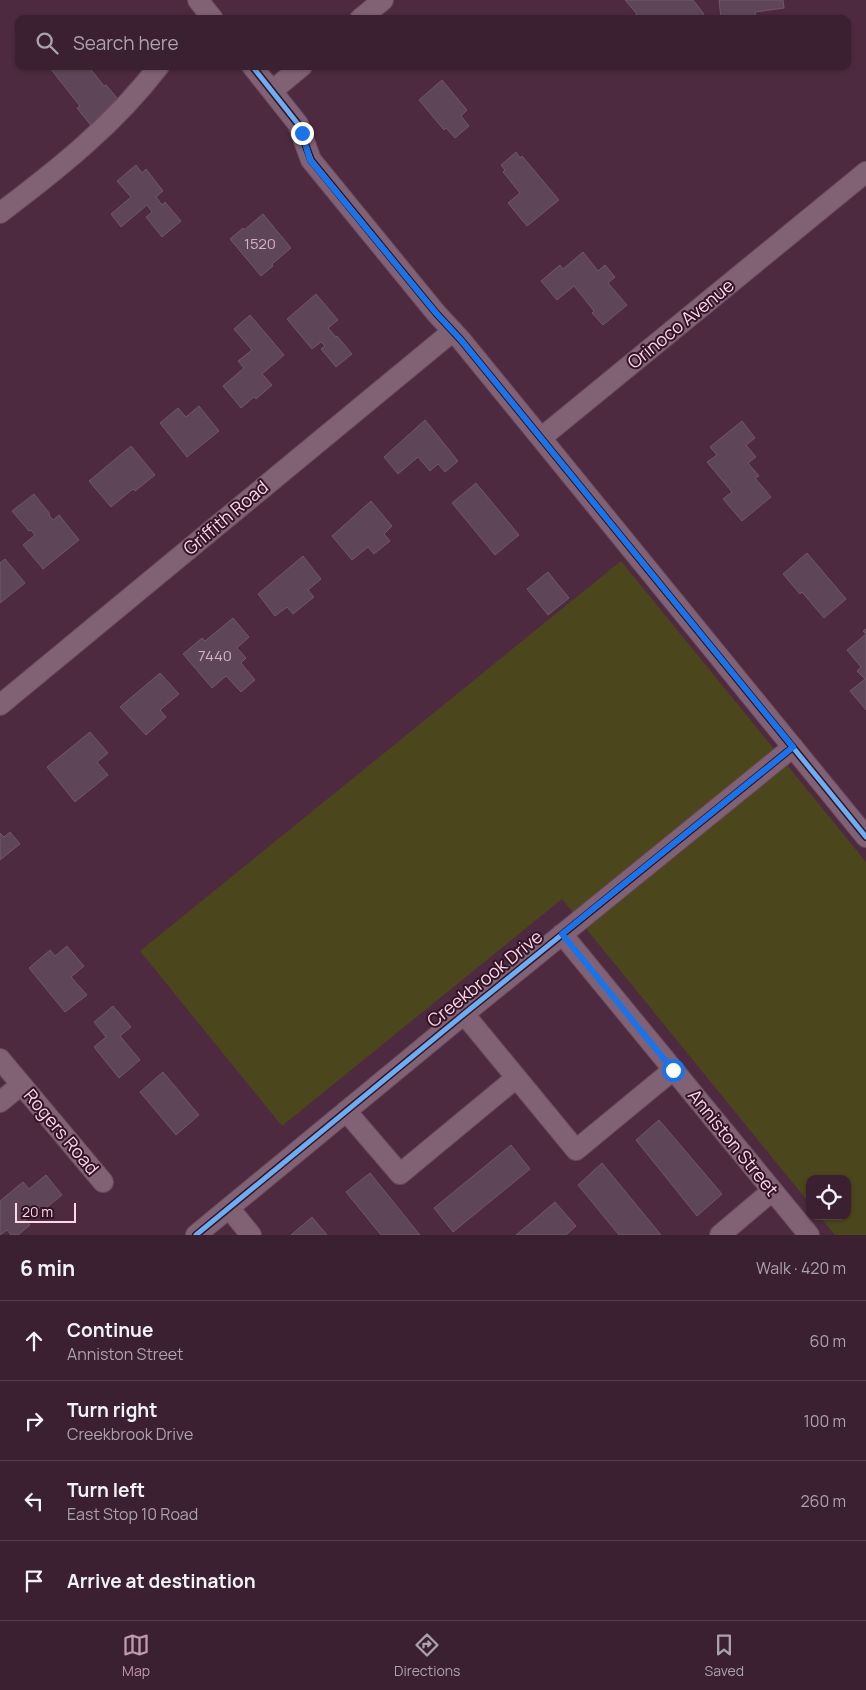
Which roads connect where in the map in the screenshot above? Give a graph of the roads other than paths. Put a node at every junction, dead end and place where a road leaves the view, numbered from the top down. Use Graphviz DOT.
graph roads {
  1 [pos="383,0"];
  2 [pos="365,15"];
  3 [pos="156,70"];
  4 [pos="255,70"];
  5 [pos="297,70"];
  6 [pos="272,91"];
  7 [pos="866,172"];
  8 [pos="0,213"];
  9 [pos="453,331"];
  10 [pos="541,438"];
  11 [pos="0,705"];
  12 [pos="793,747"];
  13 [pos="866,837"];
  14 [pos="562,934"];
  15 [pos="464,1014"];
  16 [pos="0,1059"];
  17 [pos="673,1070"];
  18 [pos="516,1078"];
  19 [pos="21,1085"];
  20 [pos="0,1102"];
  21 [pos="346,1111"];
  22 [pos="103,1182"];
  23 [pos="772,1191"];
  24 [pos="229,1208"];
  25 [pos="196,1235"];
  26 [pos="251,1235"];
  27 [pos="720,1235"];
  28 [pos="808,1235"];
  1 -- 2 [label="street"];
  3 -- 8 [label="street"];
  4 -- 6 [label="street"];
  5 -- 6 [label="street"];
  6 -- 9 [label="street"];
  7 -- 10 [label="street, Orinoco Avenue"];
  9 -- 10 [label="street"];
  9 -- 11 [label="street, Griffith Road"];
  10 -- 12 [label="street"];
  12 -- 13 [label="street"];
  12 -- 14 [label="street, Creekbrook Drive"];
  14 -- 15 [label="street, Creekbrook Drive"];
  14 -- 17 [label="street, Anniston Street"];
  15 -- 18 [label="street"];
  15 -- 21 [label="street, Creekbrook Drive"];
  16 -- 19 [label="street, Rogers Road"];
  17 -- 18 [label="street"];
  17 -- 23 [label="street, Anniston Street"];
  18 -- 21 [label="street"];
  19 -- 20 [label="street"];
  19 -- 22 [label="street, Rogers Road"];
  21 -- 24 [label="street, Creekbrook Drive"];
  23 -- 27 [label="street"];
  23 -- 28 [label="street, Anniston Street"];
  24 -- 25 [label="street, Creekbrook Drive"];
  24 -- 26 [label="street"];
}
